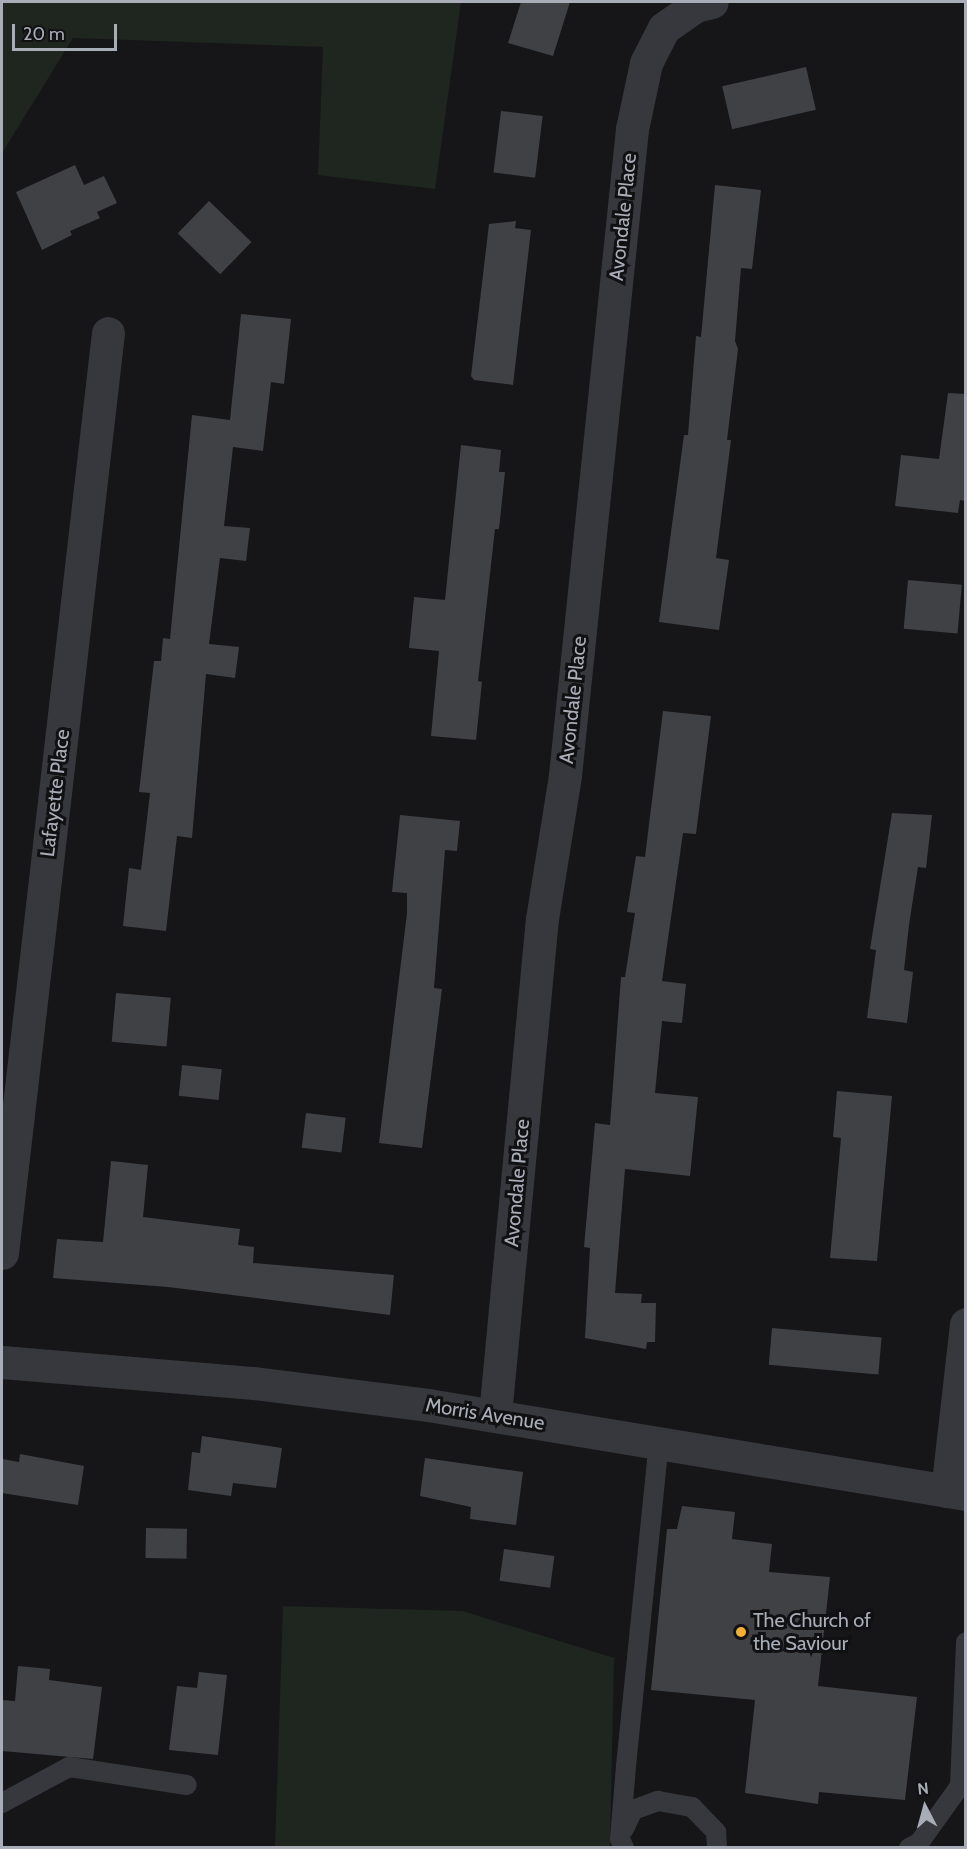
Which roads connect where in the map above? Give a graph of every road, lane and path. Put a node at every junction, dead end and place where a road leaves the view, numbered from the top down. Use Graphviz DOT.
graph roads {
  1 [pos="704,4"];
  2 [pos="108,333"];
  3 [pos="2,1252"];
  4 [pos="966,1324"];
  5 [pos="2,1362"];
  6 [pos="495,1415"];
  7 [pos="659,1440"];
  8 [pos="956,1492"];
  9 [pos="966,1642"];
  10 [pos="187,1785"];
  11 [pos="2,1803"];
  12 [pos="622,1843"];
  13 [pos="717,1848"];
  14 [pos="909,1848"];
  1 -- 6 [label="street, Avondale Place"];
  2 -- 3 [label="street, Lafayette Place"];
  4 -- 8 [label="street"];
  5 -- 6 [label="street, Morris Avenue"];
  6 -- 7 [label="street, Morris Avenue"];
  7 -- 8 [label="street, Morris Avenue"];
  7 -- 12 [label="lane"];
  9 -- 14 [label="lane"];
  10 -- 11 [label="lane"];
  12 -- 13 [label="lane"];
}
